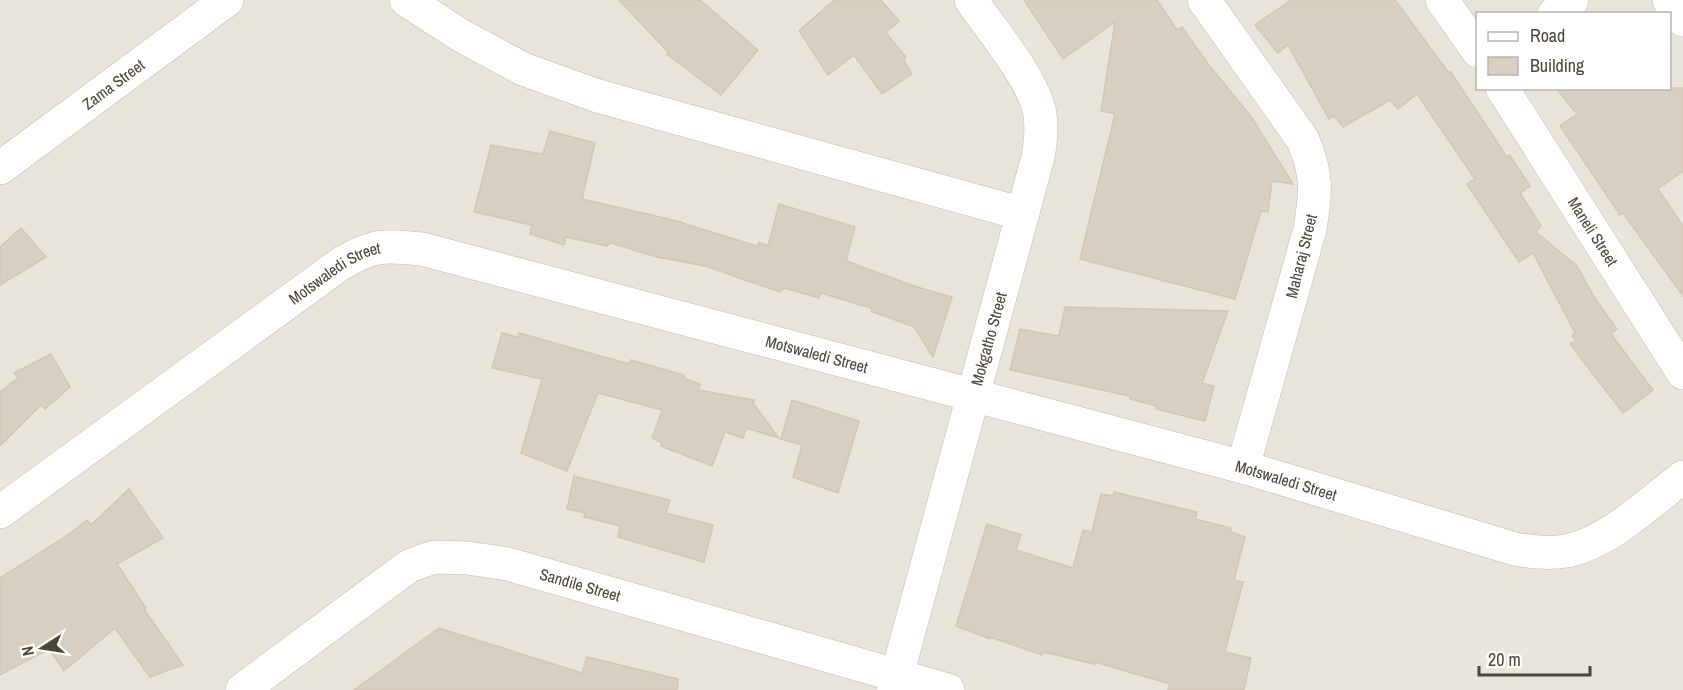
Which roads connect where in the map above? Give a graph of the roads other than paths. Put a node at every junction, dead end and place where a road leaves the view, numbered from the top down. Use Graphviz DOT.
graph roads {
  1 [pos="227,0"];
  2 [pos="406,0"];
  3 [pos="971,0"];
  4 [pos="1204,0"];
  5 [pos="1442,0"];
  6 [pos="1572,0"];
  7 [pos="1669,0"];
  8 [pos="1557,12"];
  9 [pos="1683,20"];
  10 [pos="1476,48"];
  11 [pos="1503,90"];
  12 [pos="0,168"];
  13 [pos="1023,214"];
  14 [pos="1683,373"];
  15 [pos="973,396"];
  16 [pos="1243,467"];
  17 [pos="1683,477"];
  18 [pos="0,512"];
  19 [pos="895,683"];
  20 [pos="242,690"];
  21 [pos="948,690"];
  1 -- 12 [label="street, Zama Street"];
  2 -- 13 [label="street"];
  3 -- 13 [label="street, Mokgatho Street"];
  4 -- 16 [label="street, Maharaj Street"];
  5 -- 10 [label="street"];
  6 -- 8 [label="street"];
  7 -- 9 [label="street"];
  11 -- 14 [label="street, Maneli Street"];
  13 -- 15 [label="street, Mokgatho Street"];
  15 -- 16 [label="street, Motswaledi Street"];
  15 -- 18 [label="street, Motswaledi Street"];
  15 -- 19 [label="street, Mokgatho Street"];
  16 -- 17 [label="street, Motswaledi Street"];
  19 -- 20 [label="street, Sandile Street"];
  19 -- 21 [label="street, Sandile Street"];
}
